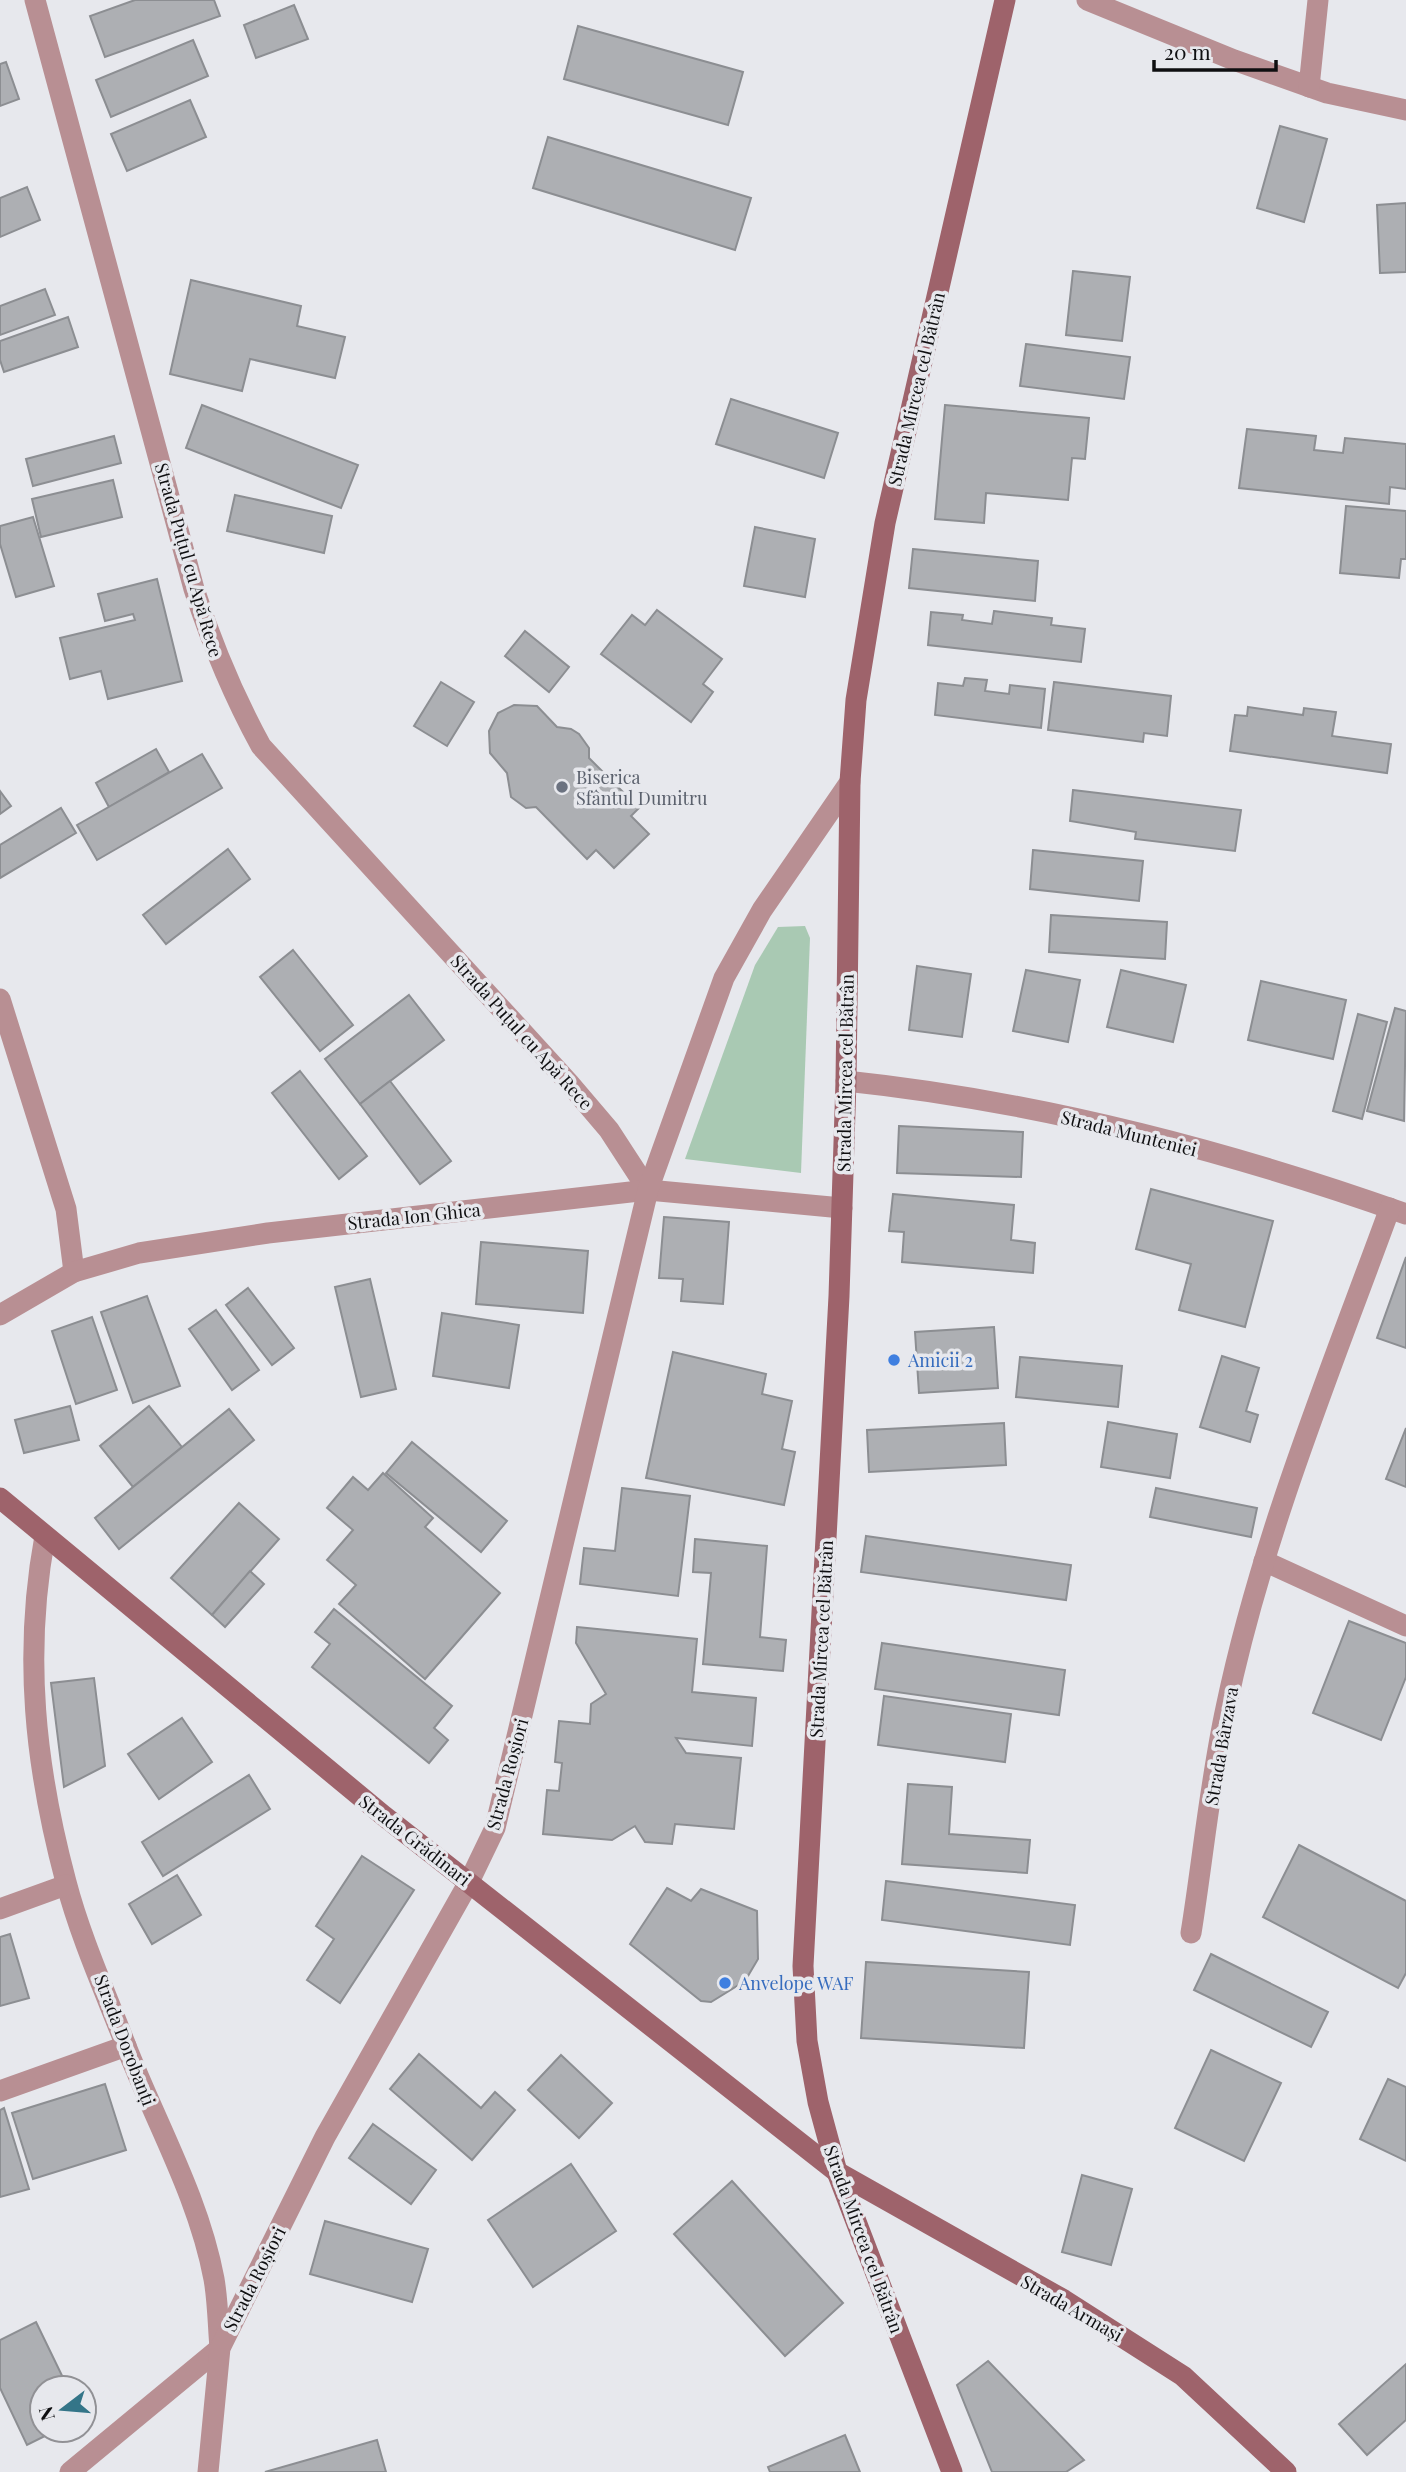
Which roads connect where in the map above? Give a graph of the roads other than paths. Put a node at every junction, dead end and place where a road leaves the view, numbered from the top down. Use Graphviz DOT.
graph roads {
  1 [pos="35,0"];
  2 [pos="1005,0"];
  3 [pos="1087,0"];
  4 [pos="1318,0"];
  5 [pos="1309,87"];
  6 [pos="1406,110"];
  7 [pos="850,782"];
  8 [pos="0,999"];
  9 [pos="846,1081"];
  10 [pos="648,1190"];
  11 [pos="842,1208"];
  12 [pos="1398,1211"];
  13 [pos="74,1272"];
  14 [pos="0,1315"];
  15 [pos="0,1498"];
  16 [pos="45,1536"];
  17 [pos="1264,1561"];
  18 [pos="1406,1626"];
  19 [pos="469,1882"];
  20 [pos="66,1885"];
  21 [pos="0,1909"];
  22 [pos="1191,1933"];
  23 [pos="126,2046"];
  24 [pos="0,2091"];
  25 [pos="837,2172"];
  26 [pos="220,2348"];
  27 [pos="70,2472"];
  28 [pos="208,2472"];
  29 [pos="952,2472"];
  30 [pos="1286,2472"];
  1 -- 10 [label="street, Strada Puțul cu Apă Rece"];
  2 -- 7 [label="street, Strada Mircea cel Bătrân"];
  3 -- 5 [label="street"];
  4 -- 5 [label="street"];
  5 -- 6 [label="street"];
  7 -- 9 [label="street, Strada Mircea cel Bătrân"];
  7 -- 10 [label="street"];
  8 -- 13 [label="street"];
  9 -- 11 [label="street, Strada Mircea cel Bătrân"];
  9 -- 12 [label="street, Strada Munteniei"];
  10 -- 11 [label="street, Strada Ion Ghica"];
  10 -- 13 [label="street, Strada Ion Ghica"];
  10 -- 19 [label="street, Strada Roșiori"];
  11 -- 25 [label="street, Strada Mircea cel Bătrân"];
  12 -- 17 [label="street, Strada Bârzava"];
  13 -- 14 [label="street, Strada Ion Ghica"];
  15 -- 16 [label="street, Strada Grădinari"];
  16 -- 19 [label="street, Strada Grădinari"];
  16 -- 20 [label="street, Strada Dorobanți"];
  17 -- 18 [label="street"];
  17 -- 22 [label="street, Strada Bârzava"];
  19 -- 25 [label="street, Strada Grădinari"];
  19 -- 26 [label="street, Strada Roșiori"];
  20 -- 21 [label="street"];
  20 -- 23 [label="street, Strada Dorobanți"];
  23 -- 24 [label="street"];
  23 -- 26 [label="street, Strada Dorobanți"];
  25 -- 29 [label="street, Strada Mircea cel Bătrân"];
  25 -- 30 [label="street, Strada Armași"];
  26 -- 27 [label="street"];
  26 -- 28 [label="street, Strada Roșiori"];
}
